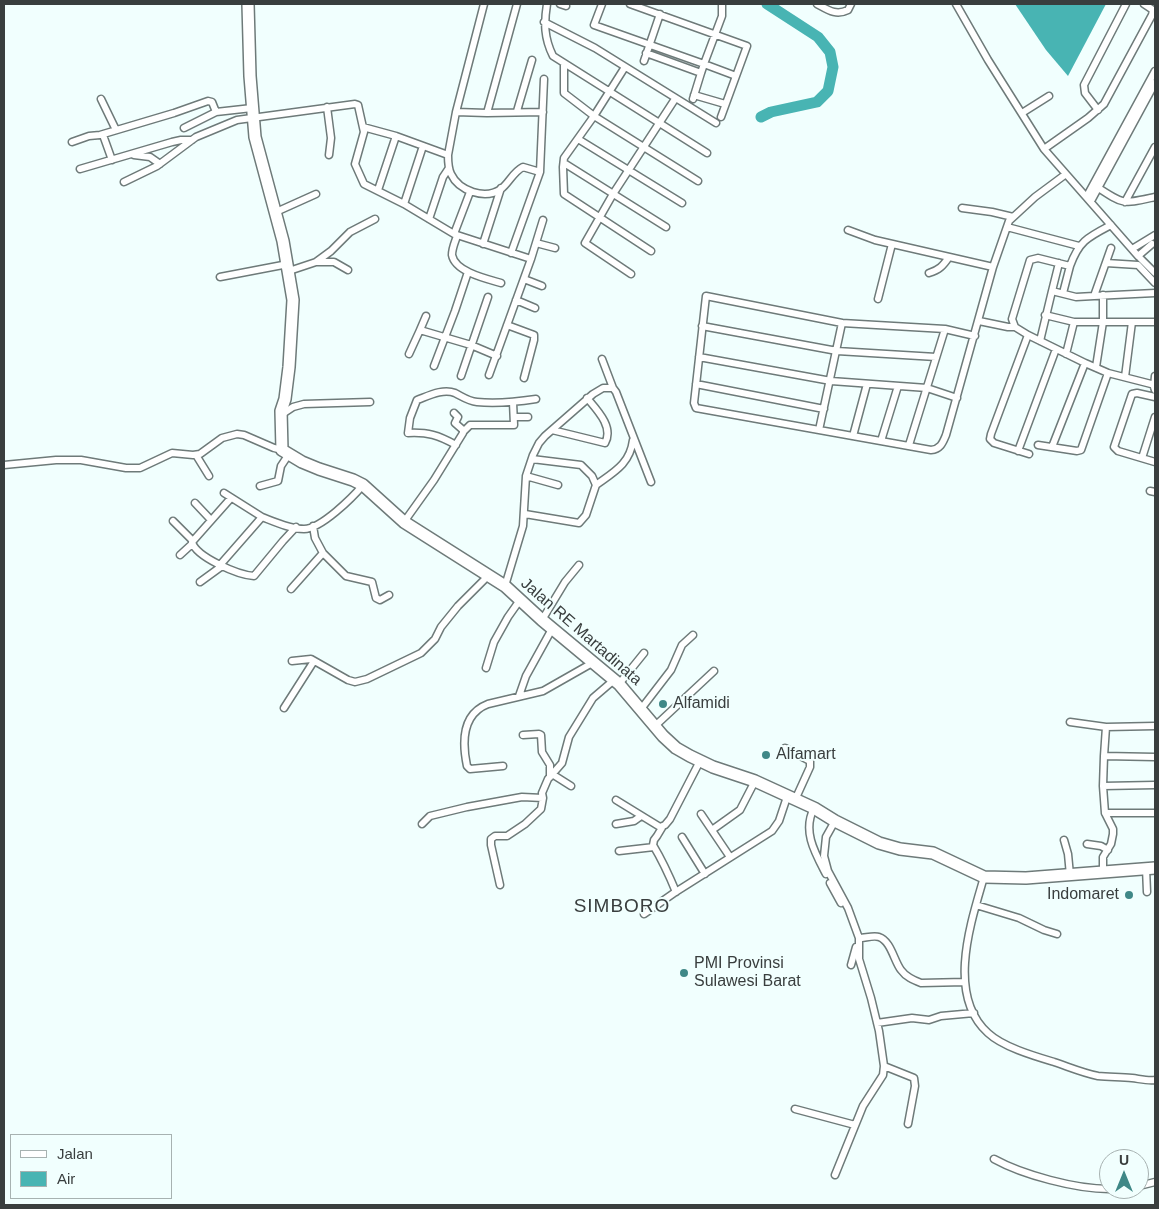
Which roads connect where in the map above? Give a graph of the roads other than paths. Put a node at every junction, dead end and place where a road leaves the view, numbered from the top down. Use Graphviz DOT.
graph roads {
  1 [pos="248,4"];
  2 [pos="484,4"];
  3 [pos="517,4"];
  4 [pos="547,4"];
  5 [pos="602,4"];
  6 [pos="630,4"];
  7 [pos="722,4"];
  8 [pos="817,4"];
  9 [pos="851,4"];
  10 [pos="956,4"];
  11 [pos="1126,4"];
  12 [pos="1144,4"];
  13 [pos="660,14"];
  14 [pos="544,22"];
  15 [pos="716,34"];
  16 [pos="649,44"];
  17 [pos="646,53"];
  18 [pos="532,60"];
  19 [pos="644,61"];
  20 [pos="564,63"];
  21 [pos="704,64"];
  22 [pos="625,67"];
  23 [pos="1155,71"];
  24 [pos="701,73"];
  25 [pos="736,76"];
  26 [pos="544,79"];
  27 [pos="1155,83"];
  28 [pos="610,91"];
  29 [pos="1049,96"];
  30 [pos="101,99"];
  31 [pos="675,99"];
  32 [pos="725,104"];
  33 [pos="327,107"];
  34 [pos="1098,110"];
  35 [pos="517,111"];
  36 [pos="216,112"];
  37 [pos="252,112"];
  38 [pos="456,112"];
  39 [pos="543,112"];
  40 [pos="487,113"];
  41 [pos="1022,113"];
  42 [pos="594,116"];
  43 [pos="659,123"];
  44 [pos="363,127"];
  45 [pos="184,128"];
  46 [pos="116,130"];
  47 [pos="103,134"];
  48 [pos="396,136"];
  49 [pos="578,139"];
  50 [pos="192,140"];
  51 [pos="72,142"];
  52 [pos="423,146"];
  53 [pos="644,147"];
  54 [pos="1155,147"];
  55 [pos="1044,149"];
  56 [pos="707,153"];
  57 [pos="130,154"];
  58 [pos="329,155"];
  59 [pos="448,155"];
  60 [pos="112,160"];
  61 [pos="564,163"];
  62 [pos="160,164"];
  63 [pos="449,168"];
  64 [pos="80,169"];
  65 [pos="630,171"];
  66 [pos="540,172"];
  67 [pos="1066,174"];
  68 [pos="698,181"];
  69 [pos="124,182"];
  70 [pos="1096,186"];
  71 [pos="501,188"];
  72 [pos="378,190"];
  73 [pos="470,192"];
  74 [pos="316,194"];
  75 [pos="613,194"];
  76 [pos="1155,197"];
  77 [pos="1089,199"];
  78 [pos="1125,202"];
  79 [pos="682,203"];
  80 [pos="404,204"];
  81 [pos="962,208"];
  82 [pos="276,212"];
  83 [pos="600,217"];
  84 [pos="1013,217"];
  85 [pos="376,219"];
  86 [pos="429,219"];
  87 [pos="543,220"];
  88 [pos="1111,225"];
  89 [pos="666,227"];
  90 [pos="1007,227"];
  91 [pos="848,230"];
  92 [pos="455,235"];
  93 [pos="1153,241"];
  94 [pos="536,243"];
  95 [pos="482,244"];
  96 [pos="892,244"];
  97 [pos="1079,246"];
  98 [pos="555,248"];
  99 [pos="1111,248"];
  100 [pos="1132,249"];
  101 [pos="651,251"];
  102 [pos="511,252"];
  103 [pos="1138,256"];
  104 [pos="949,257"];
  105 [pos="531,259"];
  106 [pos="316,262"];
  107 [pos="1106,262"];
  108 [pos="1059,263"];
  109 [pos="1070,266"];
  110 [pos="288,267"];
  111 [pos="993,268"];
  112 [pos="348,270"];
  113 [pos="468,272"];
  114 [pos="929,273"];
  115 [pos="1155,273"];
  116 [pos="632,274"];
  117 [pos="220,277"];
  118 [pos="524,279"];
  119 [pos="1155,283"];
  120 [pos="501,284"];
  121 [pos="542,286"];
  122 [pos="1052,290"];
  123 [pos="1063,293"];
  124 [pos="1155,293"];
  125 [pos="1103,295"];
  126 [pos="1094,296"];
  127 [pos="488,297"];
  128 [pos="878,299"];
  129 [pos="516,300"];
  130 [pos="535,308"];
  131 [pos="1046,315"];
  132 [pos="426,316"];
  133 [pos="979,321"];
  134 [pos="1074,322"];
  135 [pos="1103,322"];
  136 [pos="1132,322"];
  137 [pos="1155,322"];
  138 [pos="842,323"];
  139 [pos="507,325"];
  140 [pos="702,326"];
  141 [pos="1015,327"];
  142 [pos="945,328"];
  143 [pos="420,330"];
  144 [pos="1028,335"];
  145 [pos="975,336"];
  146 [pos="444,338"];
  147 [pos="1040,341"];
  148 [pos="471,345"];
  149 [pos="1056,349"];
  150 [pos="837,351"];
  151 [pos="409,354"];
  152 [pos="1066,354"];
  153 [pos="497,356"];
  154 [pos="699,357"];
  155 [pos="936,357"];
  156 [pos="602,359"];
  157 [pos="1086,364"];
  158 [pos="434,366"];
  159 [pos="1096,367"];
  160 [pos="1108,372"];
  161 [pos="489,375"];
  162 [pos="461,376"];
  163 [pos="1155,376"];
  164 [pos="1125,377"];
  165 [pos="524,378"];
  166 [pos="831,381"];
  167 [pos="696,384"];
  168 [pos="867,384"];
  169 [pos="898,386"];
  170 [pos="613,388"];
  171 [pos="927,388"];
  172 [pos="1155,391"];
  173 [pos="588,398"];
  174 [pos="957,398"];
  175 [pos="536,399"];
  176 [pos="370,402"];
  177 [pos="513,402"];
  178 [pos="824,409"];
  179 [pos="281,413"];
  180 [pos="454,413"];
  181 [pos="514,417"];
  182 [pos="528,417"];
  183 [pos="1155,417"];
  184 [pos="1154,428"];
  185 [pos="552,430"];
  186 [pos="819,430"];
  187 [pos="464,431"];
  188 [pos="853,436"];
  189 [pos="634,438"];
  190 [pos="881,441"];
  191 [pos="456,445"];
  192 [pos="1038,445"];
  193 [pos="909,446"];
  194 [pos="1052,447"];
  195 [pos="1018,451"];
  196 [pos="285,452"];
  197 [pos="1029,454"];
  198 [pos="196,455"];
  199 [pos="1142,458"];
  200 [pos="532,459"];
  201 [pos="1155,462"];
  202 [pos="4,465"];
  203 [pos="209,476"];
  204 [pos="526,476"];
  205 [pos="650,482"];
  206 [pos="363,485"];
  207 [pos="558,485"];
  208 [pos="596,485"];
  209 [pos="260,486"];
  210 [pos="224,493"];
  211 [pos="231,498"];
  212 [pos="194,504"];
  213 [pos="525,514"];
  214 [pos="262,517"];
  215 [pos="211,520"];
  216 [pos="173,521"];
  217 [pos="404,522"];
  218 [pos="313,526"];
  219 [pos="296,527"];
  220 [pos="192,542"];
  221 [pos="323,553"];
  222 [pos="180,555"];
  223 [pos="579,565"];
  224 [pos="221,566"];
  225 [pos="488,576"];
  226 [pos="200,582"];
  227 [pos="505,586"];
  228 [pos="291,589"];
  229 [pos="388,595"];
  230 [pos="520,600"];
  231 [pos="542,620"];
  232 [pos="552,628"];
  233 [pos="693,635"];
  234 [pos="644,653"];
  235 [pos="314,661"];
  236 [pos="292,662"];
  237 [pos="594,662"];
  238 [pos="486,668"];
  239 [pos="714,671"];
  240 [pos="616,682"];
  241 [pos="519,696"];
  242 [pos="284,708"];
  243 [pos="641,709"];
  244 [pos="1070,722"];
  245 [pos="655,726"];
  246 [pos="1106,726"];
  247 [pos="1155,726"];
  248 [pos="523,735"];
  249 [pos="785,748"];
  250 [pos="1104,756"];
  251 [pos="1155,756"];
  252 [pos="700,761"];
  253 [pos="502,766"];
  254 [pos="551,776"];
  255 [pos="755,781"];
  256 [pos="1155,785"];
  257 [pos="571,786"];
  258 [pos="1102,786"];
  259 [pos="543,798"];
  260 [pos="791,798"];
  261 [pos="616,800"];
  262 [pos="814,808"];
  263 [pos="1105,813"];
  264 [pos="1155,813"];
  265 [pos="701,814"];
  266 [pos="641,816"];
  267 [pos="835,821"];
  268 [pos="422,824"];
  269 [pos="616,824"];
  270 [pos="663,826"];
  271 [pos="712,830"];
  272 [pos="682,836"];
  273 [pos="1064,840"];
  274 [pos="1087,844"];
  275 [pos="654,848"];
  276 [pos="1108,850"];
  277 [pos="620,851"];
  278 [pos="730,857"];
  279 [pos="822,862"];
  280 [pos="1151,868"];
  281 [pos="1103,872"];
  282 [pos="705,874"];
  283 [pos="1070,875"];
  284 [pos="984,877"];
  285 [pos="500,885"];
  286 [pos="676,892"];
  287 [pos="1147,892"];
  288 [pos="976,905"];
  289 [pos="847,908"];
  290 [pos="644,914"];
  291 [pos="1057,934"];
  292 [pos="859,938"];
  293 [pos="857,957"];
  294 [pos="965,982"];
  295 [pos="974,1013"];
  296 [pos="877,1023"];
  297 [pos="884,1066"];
  298 [pos="1155,1080"];
  299 [pos="794,1108"];
  300 [pos="908,1124"];
  301 [pos="855,1125"];
  302 [pos="994,1159"];
  303 [pos="835,1175"];
  304 [pos="1099,1188"];
  1 -- 37 [label="highway"];
  2 -- 38 [label="street"];
  3 -- 40 [label="street"];
  4 -- 14 [label="street"];
  5 -- 16 [label="street"];
  6 -- 13 [label="street"];
  7 -- 15 [label="street"];
  8 -- 9 [label="street"];
  10 -- 41 [label="street"];
  11 -- 34 [label="street"];
  12 -- 34 [label="street"];
  13 -- 15 [label="street"];
  13 -- 16 [label="street"];
  14 -- 20 [label="street"];
  14 -- 22 [label="street"];
  15 -- 21 [label="street"];
  15 -- 25 [label="street"];
  16 -- 17 [label="street"];
  16 -- 21 [label="street"];
  17 -- 19 [label="street"];
  17 -- 24 [label="street"];
  18 -- 35 [label="street"];
  20 -- 28 [label="street"];
  20 -- 42 [label="street"];
  21 -- 24 [label="street"];
  21 -- 25 [label="street"];
  22 -- 28 [label="street"];
  22 -- 31 [label="street"];
  23 -- 70 [label="street"];
  24 -- 32 [label="street"];
  25 -- 32 [label="street"];
  26 -- 39 [label="street"];
  27 -- 70 [label="street"];
  28 -- 42 [label="street"];
  28 -- 43 [label="street"];
  29 -- 41 [label="street"];
  30 -- 46 [label="street"];
  31 -- 32 [label="street"];
  31 -- 43 [label="street"];
  33 -- 37 [label="street"];
  33 -- 44 [label="street"];
  33 -- 58 [label="street"];
  34 -- 55 [label="street"];
  35 -- 39 [label="street"];
  35 -- 40 [label="street"];
  36 -- 37 [label="street"];
  36 -- 45 [label="street"];
  36 -- 46 [label="street"];
  37 -- 50 [label="street"];
  37 -- 82 [label="highway"];
  38 -- 40 [label="street"];
  38 -- 59 [label="street"];
  39 -- 66 [label="street"];
  41 -- 55 [label="street"];
  42 -- 49 [label="street"];
  42 -- 53 [label="street"];
  43 -- 53 [label="street"];
  43 -- 56 [label="street"];
  44 -- 48 [label="street"];
  44 -- 72 [label="street"];
  46 -- 47 [label="street"];
  47 -- 51 [label="street"];
  47 -- 60 [label="street"];
  48 -- 52 [label="street"];
  48 -- 72 [label="street"];
  49 -- 61 [label="street"];
  49 -- 65 [label="street"];
  50 -- 57 [label="street"];
  50 -- 62 [label="street"];
  52 -- 59 [label="street"];
  52 -- 80 [label="street"];
  53 -- 65 [label="street"];
  53 -- 68 [label="street"];
  54 -- 78 [label="street"];
  55 -- 67 [label="street"];
  57 -- 60 [label="street"];
  57 -- 62 [label="street"];
  59 -- 63 [label="street"];
  60 -- 64 [label="street"];
  61 -- 75 [label="street"];
  61 -- 83 [label="street"];
  62 -- 69 [label="street"];
  63 -- 73 [label="street"];
  63 -- 86 [label="street"];
  65 -- 75 [label="street"];
  65 -- 79 [label="street"];
  66 -- 71 [label="street"];
  66 -- 102 [label="street"];
  67 -- 77 [label="street"];
  67 -- 84 [label="street"];
  70 -- 77 [label="street"];
  70 -- 78 [label="street"];
  71 -- 73 [label="street"];
  71 -- 95 [label="street"];
  72 -- 80 [label="street"];
  73 -- 92 [label="street"];
  74 -- 82 [label="street"];
  75 -- 83 [label="street"];
  75 -- 89 [label="street"];
  76 -- 78 [label="street"];
  77 -- 88 [label="street"];
  80 -- 86 [label="street"];
  81 -- 84 [label="street"];
  82 -- 110 [label="highway"];
  83 -- 101 [label="street"];
  83 -- 116 [label="street"];
  84 -- 90 [label="street"];
  85 -- 106 [label="street"];
  86 -- 92 [label="street"];
  87 -- 94 [label="street"];
  88 -- 97 [label="street"];
  88 -- 100 [label="street"];
  90 -- 97 [label="street"];
  90 -- 111 [label="street"];
  91 -- 96 [label="street"];
  92 -- 95 [label="street"];
  92 -- 113 [label="street"];
  93 -- 100 [label="street"];
  93 -- 103 [label="street"];
  94 -- 98 [label="street"];
  94 -- 105 [label="street"];
  95 -- 102 [label="street"];
  96 -- 104 [label="street"];
  96 -- 128 [label="street"];
  97 -- 109 [label="street"];
  99 -- 107 [label="street"];
  100 -- 103 [label="street"];
  102 -- 105 [label="street"];
  103 -- 115 [label="street"];
  104 -- 111 [label="street"];
  104 -- 114 [label="street"];
  105 -- 118 [label="street"];
  106 -- 110 [label="street"];
  106 -- 112 [label="street"];
  107 -- 119 [label="street"];
  107 -- 126 [label="street"];
  108 -- 109 [label="street"];
  108 -- 122 [label="street"];
  108 -- 141 [label="street"];
  109 -- 123 [label="street"];
  110 -- 117 [label="street"];
  110 -- 179 [label="highway"];
  111 -- 133 [label="street"];
  113 -- 120 [label="street"];
  113 -- 146 [label="street"];
  118 -- 121 [label="street"];
  118 -- 129 [label="street"];
  122 -- 123 [label="street"];
  122 -- 131 [label="street"];
  123 -- 126 [label="street"];
  124 -- 125 [label="street"];
  125 -- 126 [label="street"];
  125 -- 135 [label="street"];
  127 -- 148 [label="street"];
  129 -- 130 [label="street"];
  129 -- 139 [label="street"];
  131 -- 134 [label="street"];
  131 -- 147 [label="street"];
  132 -- 143 [label="street"];
  133 -- 141 [label="street"];
  133 -- 145 [label="street"];
  134 -- 135 [label="street"];
  134 -- 152 [label="street"];
  135 -- 136 [label="street"];
  135 -- 159 [label="street"];
  136 -- 137 [label="street"];
  136 -- 164 [label="street"];
  138 -- 140 [label="street"];
  138 -- 142 [label="street"];
  138 -- 150 [label="street"];
  139 -- 153 [label="street"];
  139 -- 165 [label="street"];
  140 -- 150 [label="street"];
  140 -- 154 [label="street"];
  141 -- 144 [label="street"];
  142 -- 145 [label="street"];
  142 -- 155 [label="street"];
  143 -- 146 [label="street"];
  143 -- 151 [label="street"];
  144 -- 147 [label="street"];
  144 -- 195 [label="street"];
  145 -- 174 [label="street"];
  146 -- 148 [label="street"];
  146 -- 158 [label="street"];
  147 -- 149 [label="street"];
  148 -- 153 [label="street"];
  148 -- 162 [label="street"];
  149 -- 152 [label="street"];
  149 -- 195 [label="street"];
  150 -- 155 [label="street"];
  150 -- 166 [label="street"];
  152 -- 157 [label="street"];
  153 -- 161 [label="street"];
  154 -- 166 [label="street"];
  154 -- 167 [label="street"];
  155 -- 171 [label="street"];
  156 -- 170 [label="street"];
  157 -- 159 [label="street"];
  157 -- 194 [label="street"];
  159 -- 160 [label="street"];
  160 -- 164 [label="street"];
  160 -- 194 [label="street"];
  163 -- 172 [label="street"];
  164 -- 172 [label="street"];
  166 -- 168 [label="street"];
  166 -- 178 [label="street"];
  167 -- 178 [label="street"];
  167 -- 186 [label="street"];
  168 -- 169 [label="street"];
  168 -- 188 [label="street"];
  169 -- 171 [label="street"];
  169 -- 190 [label="street"];
  170 -- 173 [label="street"];
  170 -- 189 [label="street"];
  171 -- 174 [label="street"];
  171 -- 193 [label="street"];
  172 -- 199 [label="street"];
  173 -- 185 [label="street"];
  173 -- 185 [label="street"];
  174 -- 193 [label="street"];
  175 -- 177 [label="street"];
  176 -- 179 [label="street"];
  177 -- 181 [label="street"];
  177 -- 191 [label="street"];
  178 -- 186 [label="street"];
  179 -- 196 [label="highway"];
  180 -- 187 [label="street"];
  181 -- 182 [label="street"];
  181 -- 187 [label="street"];
  183 -- 184 [label="street"];
  184 -- 199 [label="street"];
  185 -- 200 [label="street"];
  186 -- 188 [label="street"];
  187 -- 191 [label="street"];
  188 -- 190 [label="street"];
  189 -- 205 [label="street"];
  189 -- 208 [label="street"];
  190 -- 193 [label="street"];
  191 -- 217 [label="street"];
  192 -- 194 [label="street"];
  195 -- 197 [label="street"];
  196 -- 198 [label="street"];
  196 -- 206 [label="highway, Jalan RE Martadinata"];
  196 -- 209 [label="street"];
  198 -- 202 [label="street"];
  198 -- 203 [label="street"];
  199 -- 201 [label="street"];
  200 -- 204 [label="street"];
  200 -- 208 [label="street"];
  204 -- 207 [label="street"];
  204 -- 213 [label="street"];
  206 -- 217 [label="highway, Jalan RE Martadinata"];
  206 -- 218 [label="street"];
  208 -- 213 [label="street"];
  210 -- 211 [label="street"];
  211 -- 214 [label="street"];
  211 -- 215 [label="street"];
  212 -- 215 [label="street"];
  213 -- 227 [label="street"];
  214 -- 219 [label="street"];
  214 -- 224 [label="street"];
  215 -- 220 [label="street"];
  216 -- 220 [label="street"];
  217 -- 225 [label="highway, Jalan RE Martadinata"];
  218 -- 219 [label="street"];
  218 -- 221 [label="street"];
  219 -- 224 [label="street"];
  220 -- 222 [label="street"];
  220 -- 224 [label="street"];
  221 -- 228 [label="street"];
  221 -- 229 [label="street"];
  223 -- 231 [label="street"];
  224 -- 226 [label="street"];
  225 -- 227 [label="highway, Jalan RE Martadinata"];
  225 -- 235 [label="street"];
  227 -- 230 [label="highway, Jalan RE Martadinata"];
  230 -- 231 [label="highway, Jalan RE Martadinata"];
  230 -- 238 [label="street"];
  231 -- 232 [label="highway, Jalan RE Martadinata"];
  232 -- 237 [label="highway, Jalan RE Martadinata"];
  232 -- 241 [label="street"];
  233 -- 243 [label="street"];
  234 -- 240 [label="street"];
  235 -- 236 [label="street"];
  235 -- 242 [label="street"];
  237 -- 240 [label="highway, Jalan RE Martadinata"];
  237 -- 241 [label="street"];
  239 -- 245 [label="street"];
  240 -- 243 [label="highway, Jalan RE Martadinata"];
  240 -- 254 [label="street"];
  241 -- 253 [label="street"];
  243 -- 245 [label="highway, Jalan RE Martadinata"];
  244 -- 246 [label="street"];
  245 -- 252 [label="highway, Jalan RE Martadinata"];
  246 -- 247 [label="street"];
  246 -- 250 [label="street"];
  248 -- 254 [label="street"];
  249 -- 260 [label="street"];
  250 -- 251 [label="street"];
  250 -- 258 [label="street"];
  252 -- 255 [label="highway, Jalan RE Martadinata"];
  252 -- 270 [label="street"];
  254 -- 257 [label="street"];
  254 -- 259 [label="street"];
  255 -- 260 [label="highway, Jalan RE Martadinata"];
  255 -- 271 [label="street"];
  256 -- 258 [label="street"];
  258 -- 263 [label="street"];
  259 -- 268 [label="street"];
  259 -- 285 [label="street"];
  260 -- 262 [label="highway, Jalan RE Martadinata"];
  260 -- 278 [label="street"];
  261 -- 266 [label="street"];
  262 -- 267 [label="highway, Jalan RE Martadinata"];
  262 -- 279 [label="street"];
  263 -- 264 [label="street"];
  263 -- 276 [label="street"];
  265 -- 271 [label="street"];
  266 -- 269 [label="street"];
  266 -- 270 [label="street"];
  267 -- 279 [label="street"];
  267 -- 284 [label="highway, Jalan RE Martadinata"];
  270 -- 275 [label="street"];
  271 -- 278 [label="street"];
  272 -- 282 [label="street"];
  273 -- 283 [label="street"];
  274 -- 276 [label="street"];
  275 -- 277 [label="street"];
  275 -- 286 [label="street"];
  276 -- 281 [label="street"];
  278 -- 282 [label="street"];
  279 -- 289 [label="street"];
  280 -- 281 [label="highway, Jalan RE Martadinata"];
  280 -- 287 [label="street"];
  281 -- 283 [label="highway, Jalan RE Martadinata"];
  282 -- 286 [label="street"];
  283 -- 284 [label="highway, Jalan RE Martadinata"];
  284 -- 288 [label="street"];
  286 -- 290 [label="street"];
  288 -- 291 [label="street"];
  288 -- 294 [label="street"];
  289 -- 292 [label="street"];
  289 -- 293 [label="street"];
  292 -- 293 [label="street"];
  292 -- 294 [label="street"];
  293 -- 296 [label="street"];
  294 -- 295 [label="street"];
  295 -- 296 [label="street"];
  295 -- 298 [label="street"];
  296 -- 297 [label="street"];
  297 -- 300 [label="street"];
  297 -- 301 [label="street"];
  299 -- 301 [label="street"];
  301 -- 303 [label="street"];
  302 -- 304 [label="street"];
}
